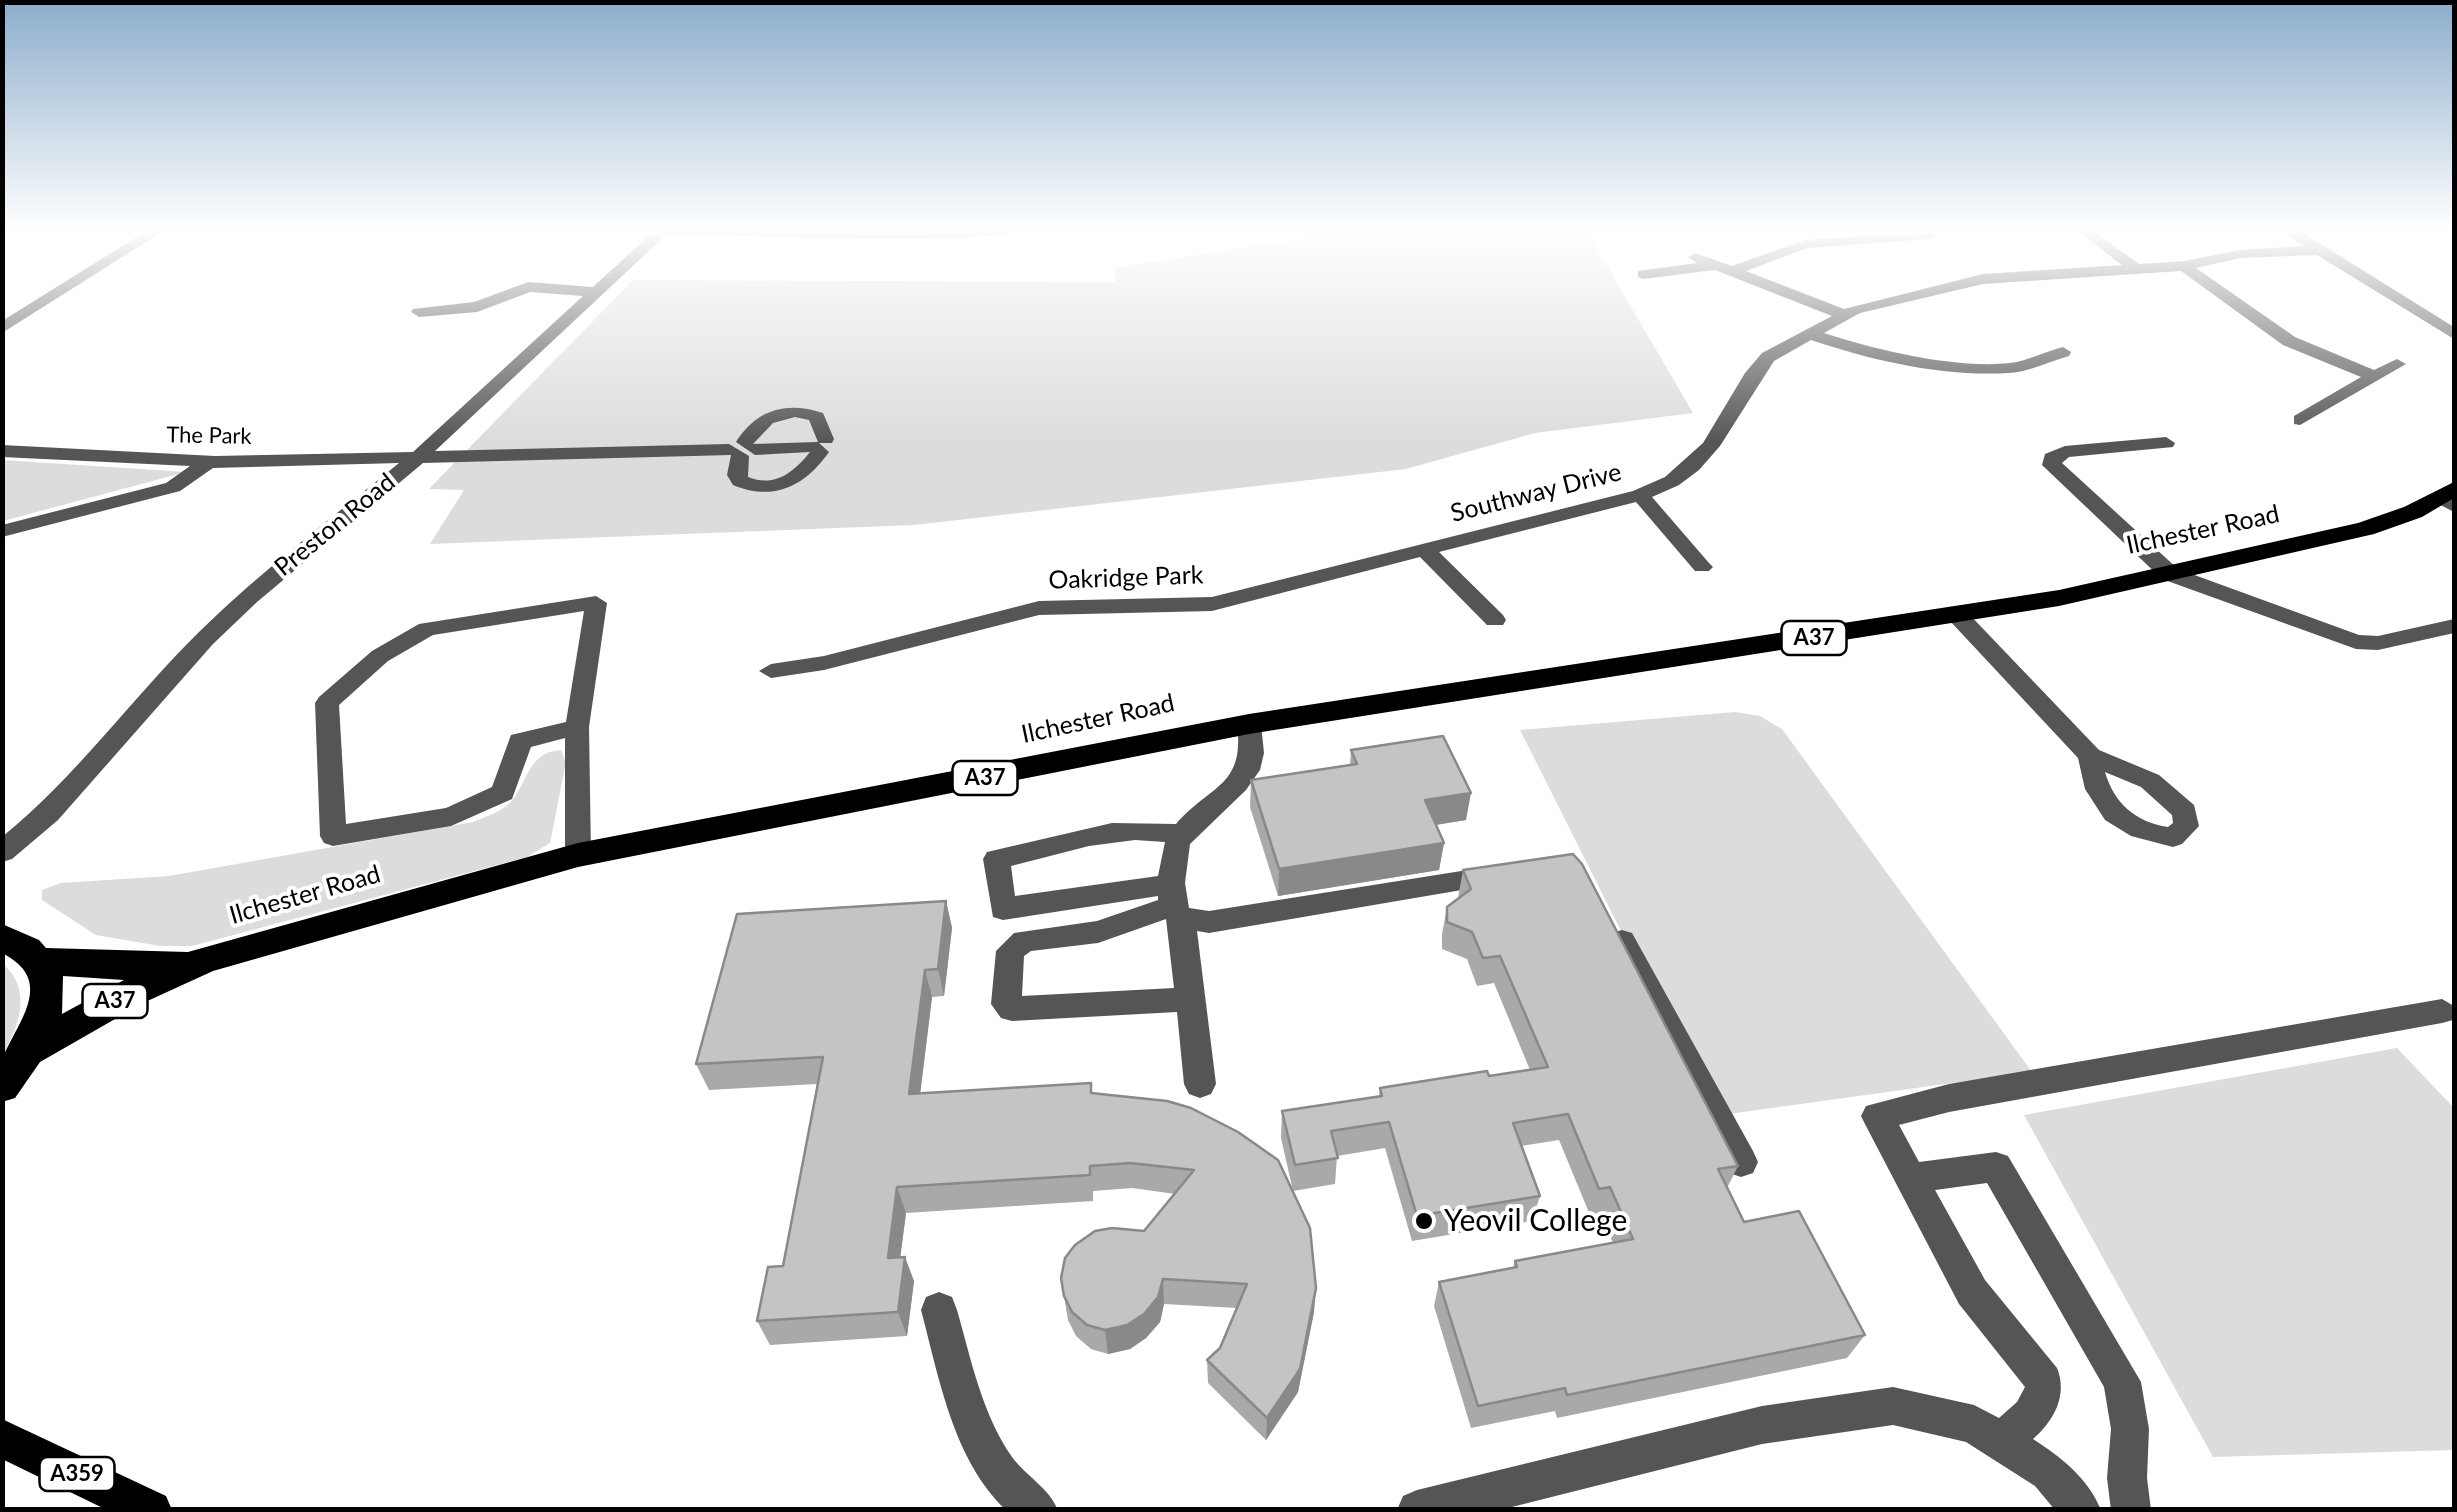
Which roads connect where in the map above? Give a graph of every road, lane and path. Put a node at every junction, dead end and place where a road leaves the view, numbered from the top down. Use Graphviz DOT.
graph roads {
  1 [pos="46,301"];
  2 [pos="493,301"];
  3 [pos="589,301"];
  4 [pos="1808,301"];
  5 [pos="1900,301"];
  6 [pos="2232,301"];
  7 [pos="2401,301"];
  8 [pos="419,312"];
  9 [pos="1845,315"];
  10 [pos="2,328"];
  11 [pos="1810,334"];
  12 [pos="2454,334"];
  13 [pos="2063,352"];
  14 [pos="2397,364"];
  15 [pos="2376,376"];
  16 [pos="2300,420"];
  17 [pos="2166,443"];
  18 [pos="819,446"];
  19 [pos="742,449"];
  20 [pos="2,452"];
  21 [pos="415,460"];
  22 [pos="208,462"];
  23 [pos="1640,495"];
  24 [pos="2449,498"];
  25 [pos="2,531"];
  26 [pos="1424,550"];
  27 [pos="1702,567"];
  28 [pos="2170,574"];
  29 [pos="1958,616"];
  30 [pos="1495,620"];
  31 [pos="2454,626"];
  32 [pos="771,671"];
  33 [pos="1249,724"];
  34 [pos="577,727"];
  35 [pos="2090,756"];
  36 [pos="1182,835"];
  37 [pos="13,844"];
  38 [pos="578,855"];
  39 [pos="2,868"];
  40 [pos="1516,872"];
  41 [pos="1174,903"];
  42 [pos="1610,920"];
  43 [pos="2,936"];
  44 [pos="38,960"];
  45 [pos="204,960"];
  46 [pos="1193,999"];
  47 [pos="2442,1011"];
  48 [pos="30,1050"];
  49 [pos="1200,1084"];
  50 [pos="2,1086"];
  51 [pos="1741,1162"];
  52 [pos="1913,1178"];
  53 [pos="939,1310"];
  54 [pos="2,1438"];
  55 [pos="2000,1440"];
  56 [pos="152,1510"];
  57 [pos="1038,1510"];
  58 [pos="1418,1510"];
  59 [pos="2081,1510"];
  60 [pos="2131,1510"];
  1 -- 10 [label="street"];
  2 -- 8 [label="street"];
  3 -- 21 [label="street, Preston Road"];
  4 -- 9 [label="street"];
  5 -- 9 [label="street, Southway Drive"];
  6 -- 15 [label="street"];
  7 -- 12 [label="street"];
  9 -- 11 [label="street, Southway Drive"];
  11 -- 13 [label="street"];
  11 -- 23 [label="street, Southway Drive"];
  14 -- 15 [label="street"];
  15 -- 16 [label="street"];
  17 -- 28 [label="street"];
  18 -- 19 [label="street, The Park"];
  18 -- 19 [label="street"];
  18 -- 19 [label="street"];
  19 -- 21 [label="street, The Park"];
  20 -- 22 [label="street, The Park"];
  21 -- 22 [label="street, The Park"];
  21 -- 37 [label="street, Preston Road"];
  22 -- 25 [label="street"];
  23 -- 26 [label="street, Southway Drive"];
  23 -- 27 [label="street, Southway Drive"];
  24 -- 28 [label="highway, Ilchester Road / A37"];
  26 -- 30 [label="street, Southway Drive"];
  26 -- 32 [label="street, Oakridge Park"];
  28 -- 29 [label="highway, Ilchester Road / A37"];
  28 -- 31 [label="street"];
  29 -- 33 [label="highway, Ilchester Road / A37"];
  29 -- 35 [label="street"];
  33 -- 36 [label="street"];
  33 -- 38 [label="highway, Ilchester Road / A37"];
  34 -- 34 [label="street"];
  34 -- 38 [label="street"];
  36 -- 41 [label="street"];
  36 -- 41 [label="street"];
  37 -- 39 [label="street, Preston Road"];
  38 -- 45 [label="highway, Ilchester Road / A37"];
  40 -- 41 [label="street"];
  41 -- 46 [label="street"];
  41 -- 46 [label="street"];
  42 -- 51 [label="street"];
  43 -- 44 [label="highway, A37"];
  44 -- 45 [label="highway, Ilchester Road / A37"];
  44 -- 48 [label="highway, A37"];
  45 -- 48 [label="highway, Ilchester Road / A37"];
  46 -- 49 [label="street"];
  47 -- 52 [label="street"];
  48 -- 50 [label="highway, A37"];
  52 -- 55 [label="street"];
  52 -- 60 [label="street"];
  53 -- 57 [label="street"];
  54 -- 56 [label="main road, A359"];
  55 -- 58 [label="street"];
  55 -- 59 [label="street"];
}
